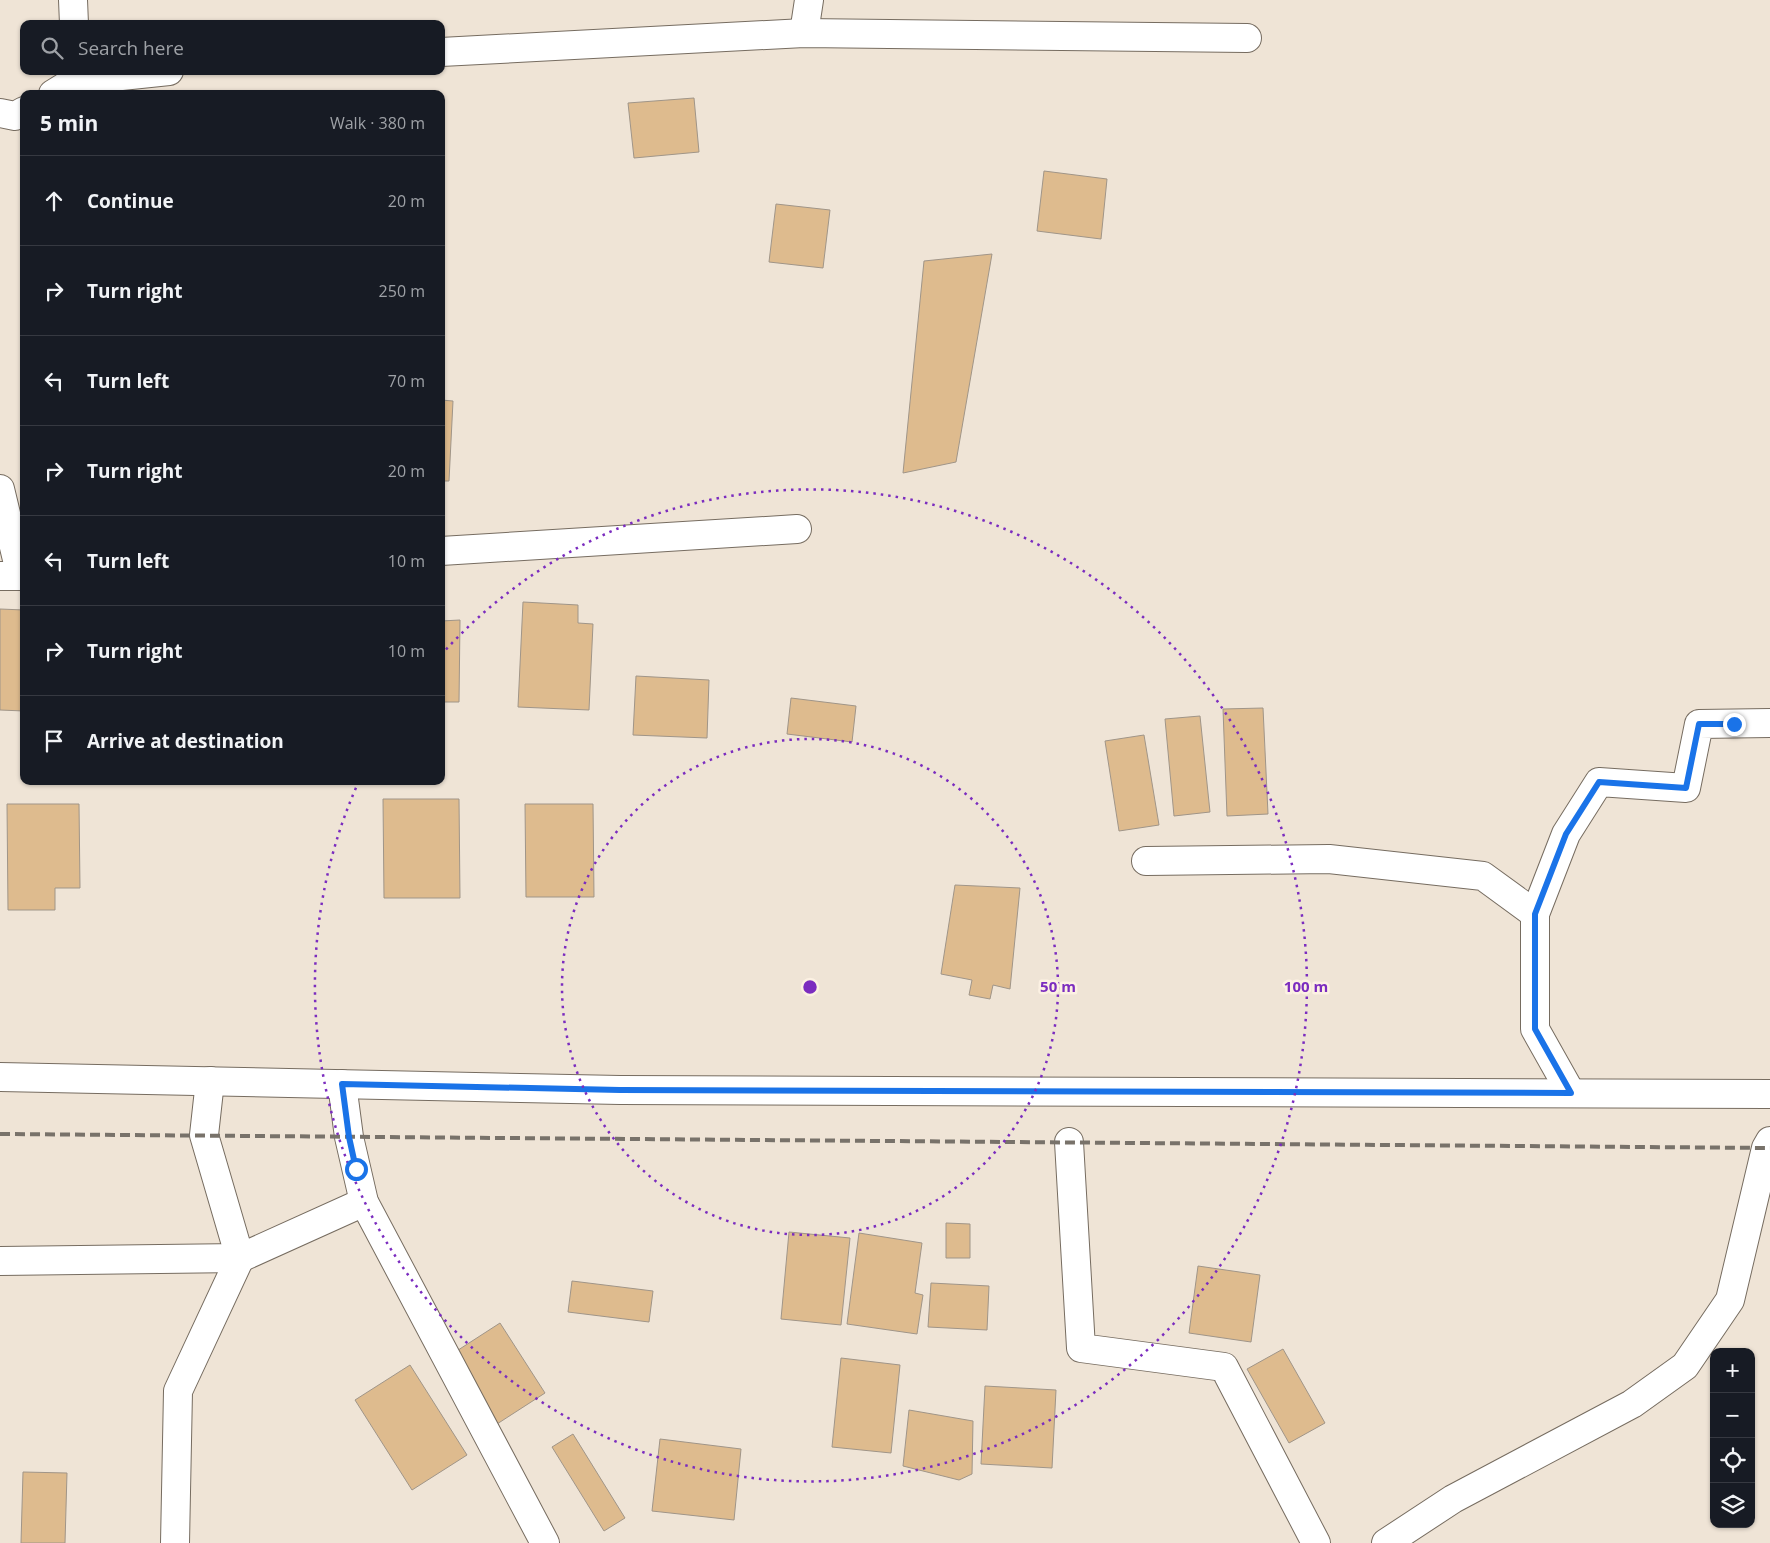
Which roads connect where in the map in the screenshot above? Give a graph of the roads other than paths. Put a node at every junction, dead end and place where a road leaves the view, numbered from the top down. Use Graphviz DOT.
graph roads {
  1 [pos="73,0"];
  2 [pos="809,0"];
  3 [pos="74,20"];
  4 [pos="804,32"];
  5 [pos="1247,38"];
  6 [pos="445,52"];
  7 [pos="132,75"];
  8 [pos="67,82"];
  9 [pos="0,112"];
  10 [pos="20,113"];
  11 [pos="0,489"];
  12 [pos="797,529"];
  13 [pos="445,551"];
  14 [pos="15,576"];
  15 [pos="1770,724"];
  16 [pos="1146,861"];
  17 [pos="1535,914"];
  18 [pos="0,1077"];
  19 [pos="210,1081"];
  20 [pos="342,1084"];
  21 [pos="1571,1093"];
  22 [pos="1770,1094"];
  23 [pos="1770,1141"];
  24 [pos="1069,1142"];
  25 [pos="364,1202"];
  26 [pos="240,1258"];
  27 [pos="0,1262"];
  28 [pos="176,1543"];
  29 [pos="545,1543"];
  30 [pos="1316,1543"];
  31 [pos="1386,1543"];
  1 -- 3 [label="street"];
  2 -- 4 [label="street"];
  4 -- 5 [label="street"];
  4 -- 6 [label="street"];
  7 -- 8 [label="street"];
  9 -- 10 [label="street"];
  11 -- 14 [label="street"];
  12 -- 13 [label="street"];
  15 -- 17 [label="street"];
  16 -- 17 [label="street"];
  17 -- 21 [label="street"];
  18 -- 19 [label="street"];
  19 -- 20 [label="street"];
  19 -- 26 [label="street"];
  20 -- 21 [label="street"];
  20 -- 25 [label="street"];
  21 -- 22 [label="street"];
  23 -- 31 [label="street"];
  24 -- 30 [label="street"];
  25 -- 26 [label="street"];
  25 -- 29 [label="street"];
  26 -- 27 [label="street"];
  26 -- 28 [label="street"];
}
